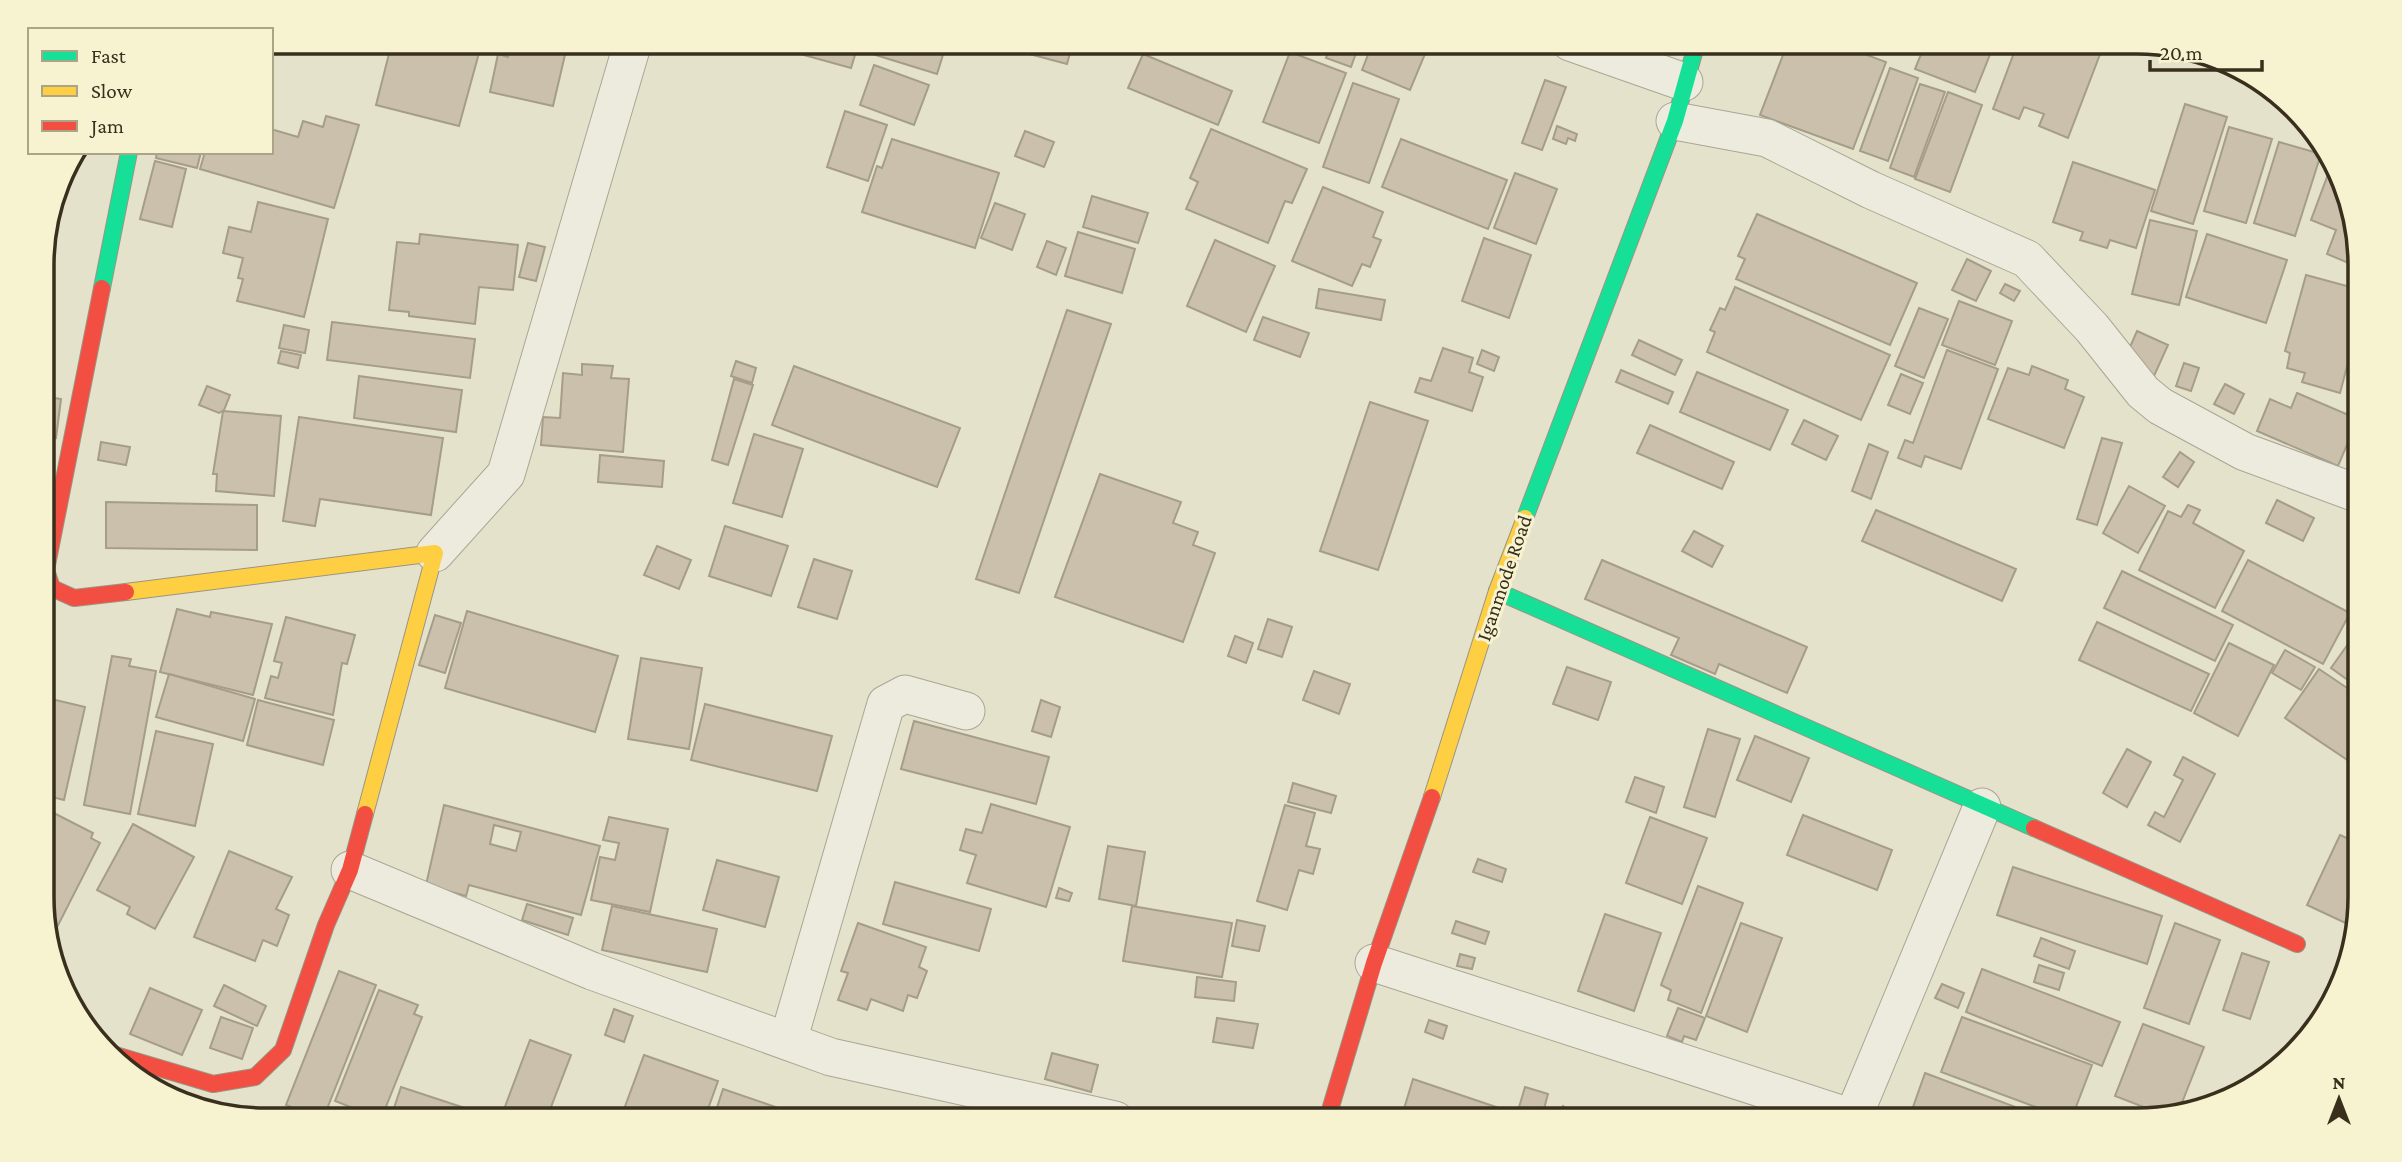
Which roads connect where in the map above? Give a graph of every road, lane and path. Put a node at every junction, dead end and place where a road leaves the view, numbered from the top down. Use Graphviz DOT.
graph roads {
  1 [pos="1605,54"];
  2 [pos="1693,54"];
  3 [pos="630,55"];
  4 [pos="1684,82"];
  5 [pos="1675,121"];
  6 [pos="130,154"];
  7 [pos="2348,490"];
  8 [pos="55,527"];
  9 [pos="435,552"];
  10 [pos="54,589"];
  11 [pos="1497,591"];
  12 [pos="966,712"];
  13 [pos="1982,807"];
  14 [pos="350,870"];
  15 [pos="2297,944"];
  16 [pos="1374,963"];
  17 [pos="788,1041"];
  18 [pos="133,1060"];
  19 [pos="1331,1107"];
  20 [pos="1819,1107"];
  21 [pos="1860,1107"];
  22 [pos="1060,1108"];
  1 -- 4 [label="street"];
  2 -- 4 [label="street, Iganmode Road"];
  3 -- 9 [label="street"];
  4 -- 5 [label="street, Iganmode Road"];
  5 -- 7 [label="street"];
  5 -- 11 [label="street, Iganmode Road"];
  6 -- 8 [label="street"];
  9 -- 10 [label="street"];
  9 -- 14 [label="street"];
  11 -- 13 [label="street"];
  11 -- 16 [label="street, Iganmode Road"];
  12 -- 17 [label="street"];
  13 -- 15 [label="street"];
  13 -- 21 [label="street"];
  14 -- 17 [label="street"];
  14 -- 18 [label="street"];
  16 -- 19 [label="street, Iganmode Road"];
  16 -- 20 [label="street"];
  17 -- 22 [label="street"];
}
